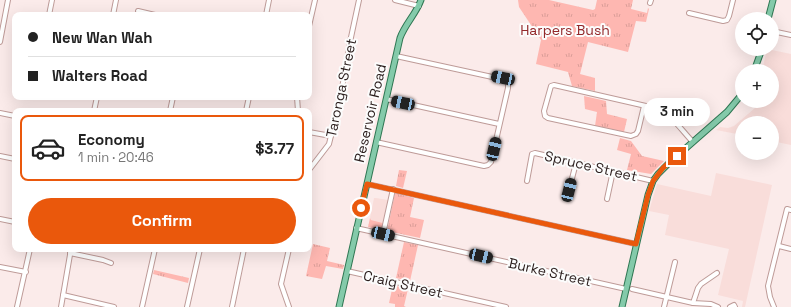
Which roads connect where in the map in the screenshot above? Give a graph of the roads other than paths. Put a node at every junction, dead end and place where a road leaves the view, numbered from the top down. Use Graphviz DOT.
graph roads {
  1 [pos="8,0"];
  2 [pos="52,0"];
  3 [pos="116,0"];
  4 [pos="269,0"];
  5 [pos="315,0"];
  6 [pos="359,0"];
  7 [pos="395,0"];
  8 [pos="421,0"];
  9 [pos="733,0"];
  10 [pos="772,0"];
  11 [pos="419,6"];
  12 [pos="138,11"];
  13 [pos="50,12"];
  14 [pos="114,12"];
  15 [pos="142,12"];
  16 [pos="267,12"];
  17 [pos="769,12"];
  18 [pos="312,13"];
  19 [pos="690,13"];
  20 [pos="779,32"];
  21 [pos="791,35"];
  22 [pos="0,42"];
  23 [pos="396,56"];
  24 [pos="386,99"];
  25 [pos="735,102"];
  26 [pos="644,106"];
  27 [pos="0,112"];
  28 [pos="12,115"];
  29 [pos="500,124"];
  30 [pos="312,133"];
  31 [pos="331,136"];
  32 [pos="376,142"];
  33 [pos="692,142"];
  34 [pos="0,156"];
  35 [pos="12,158"];
  36 [pos="576,163"];
  37 [pos="312,166"];
  38 [pos="613,171"];
  39 [pos="527,181"];
  40 [pos="653,181"];
  41 [pos="367,184"];
  42 [pos="393,189"];
  43 [pos="569,190"];
  44 [pos="607,199"];
  45 [pos="791,210"];
  46 [pos="0,219"];
  47 [pos="12,221"];
  48 [pos="356,228"];
  49 [pos="383,234"];
  50 [pos="636,244"];
  51 [pos="779,246"];
  52 [pos="791,249"];
  53 [pos="29,252"];
  54 [pos="70,252"];
  55 [pos="74,252"];
  56 [pos="154,252"];
  57 [pos="199,252"];
  58 [pos="243,252"];
  59 [pos="288,252"];
  60 [pos="675,262"];
  61 [pos="111,263"];
  62 [pos="0,267"];
  63 [pos="709,271"];
  64 [pos="26,272"];
  65 [pos="347,272"];
  66 [pos="717,273"];
  67 [pos="713,276"];
  68 [pos="626,289"];
  69 [pos="632,289"];
  70 [pos="63,295"];
  71 [pos="666,297"];
  72 [pos="693,303"];
  73 [pos="17,307"];
  74 [pos="61,307"];
  75 [pos="114,307"];
  76 [pos="142,307"];
  77 [pos="187,307"];
  78 [pos="232,307"];
  79 [pos="289,307"];
  80 [pos="339,307"];
  81 [pos="506,307"];
  82 [pos="622,307"];
  83 [pos="664,307"];
  84 [pos="718,307"];
  85 [pos="730,307"];
  86 [pos="735,307"];
  87 [pos="774,307"];
  1 -- 22 [label="street"];
  2 -- 13 [label="street"];
  3 -- 14 [label="street"];
  4 -- 16 [label="street"];
  5 -- 18 [label="street"];
  6 -- 31 [label="street, Taronga Street"];
  7 -- 11 [label="street"];
  8 -- 11 [label="main road, Reservoir Road"];
  9 -- 19 [label="street"];
  10 -- 17 [label="main road"];
  11 -- 23 [label="main road, Reservoir Road"];
  12 -- 15 [label="street"];
  20 -- 21 [label="street"];
  23 -- 24 [label="main road, Reservoir Road"];
  23 -- 29 [label="street"];
  24 -- 29 [label="street"];
  24 -- 32 [label="main road, Reservoir Road"];
  25 -- 33 [label="main road"];
  26 -- 26 [label="street"];
  26 -- 33 [label="street"];
  27 -- 28 [label="street"];
  29 -- 32 [label="street"];
  30 -- 31 [label="street"];
  31 -- 37 [label="street, Taronga Street"];
  32 -- 41 [label="main road, Reservoir Road"];
  33 -- 40 [label="main road"];
  34 -- 35 [label="street"];
  36 -- 38 [label="street, Spruce Street"];
  36 -- 39 [label="street, Spruce Street"];
  36 -- 43 [label="street"];
  38 -- 40 [label="street, Spruce Street"];
  38 -- 44 [label="street"];
  40 -- 50 [label="main road"];
  41 -- 42 [label="street"];
  41 -- 48 [label="main road, Reservoir Road"];
  42 -- 49 [label="street"];
  42 -- 50 [label="street"];
  45 -- 51 [label="street"];
  46 -- 47 [label="street"];
  48 -- 49 [label="street, Burke Street"];
  48 -- 65 [label="main road, Reservoir Road"];
  49 -- 68 [label="street, Burke Street"];
  50 -- 68 [label="main road"];
  51 -- 52 [label="street"];
  51 -- 87 [label="street"];
  53 -- 64 [label="street"];
  54 -- 70 [label="street"];
  55 -- 61 [label="street"];
  56 -- 76 [label="street"];
  57 -- 77 [label="street"];
  58 -- 78 [label="street"];
  59 -- 79 [label="street"];
  60 -- 71 [label="street"];
  62 -- 64 [label="street"];
  63 -- 67 [label="street"];
  64 -- 73 [label="street"];
  65 -- 80 [label="main road, Reservoir Road"];
  65 -- 81 [label="street, Craig Street"];
  66 -- 67 [label="street"];
  67 -- 72 [label="street"];
  68 -- 82 [label="main road"];
  69 -- 71 [label="street"];
  70 -- 74 [label="street"];
  70 -- 75 [label="street"];
  71 -- 72 [label="street"];
  71 -- 83 [label="street"];
  72 -- 84 [label="street"];
  85 -- 86 [label="street"];
}
